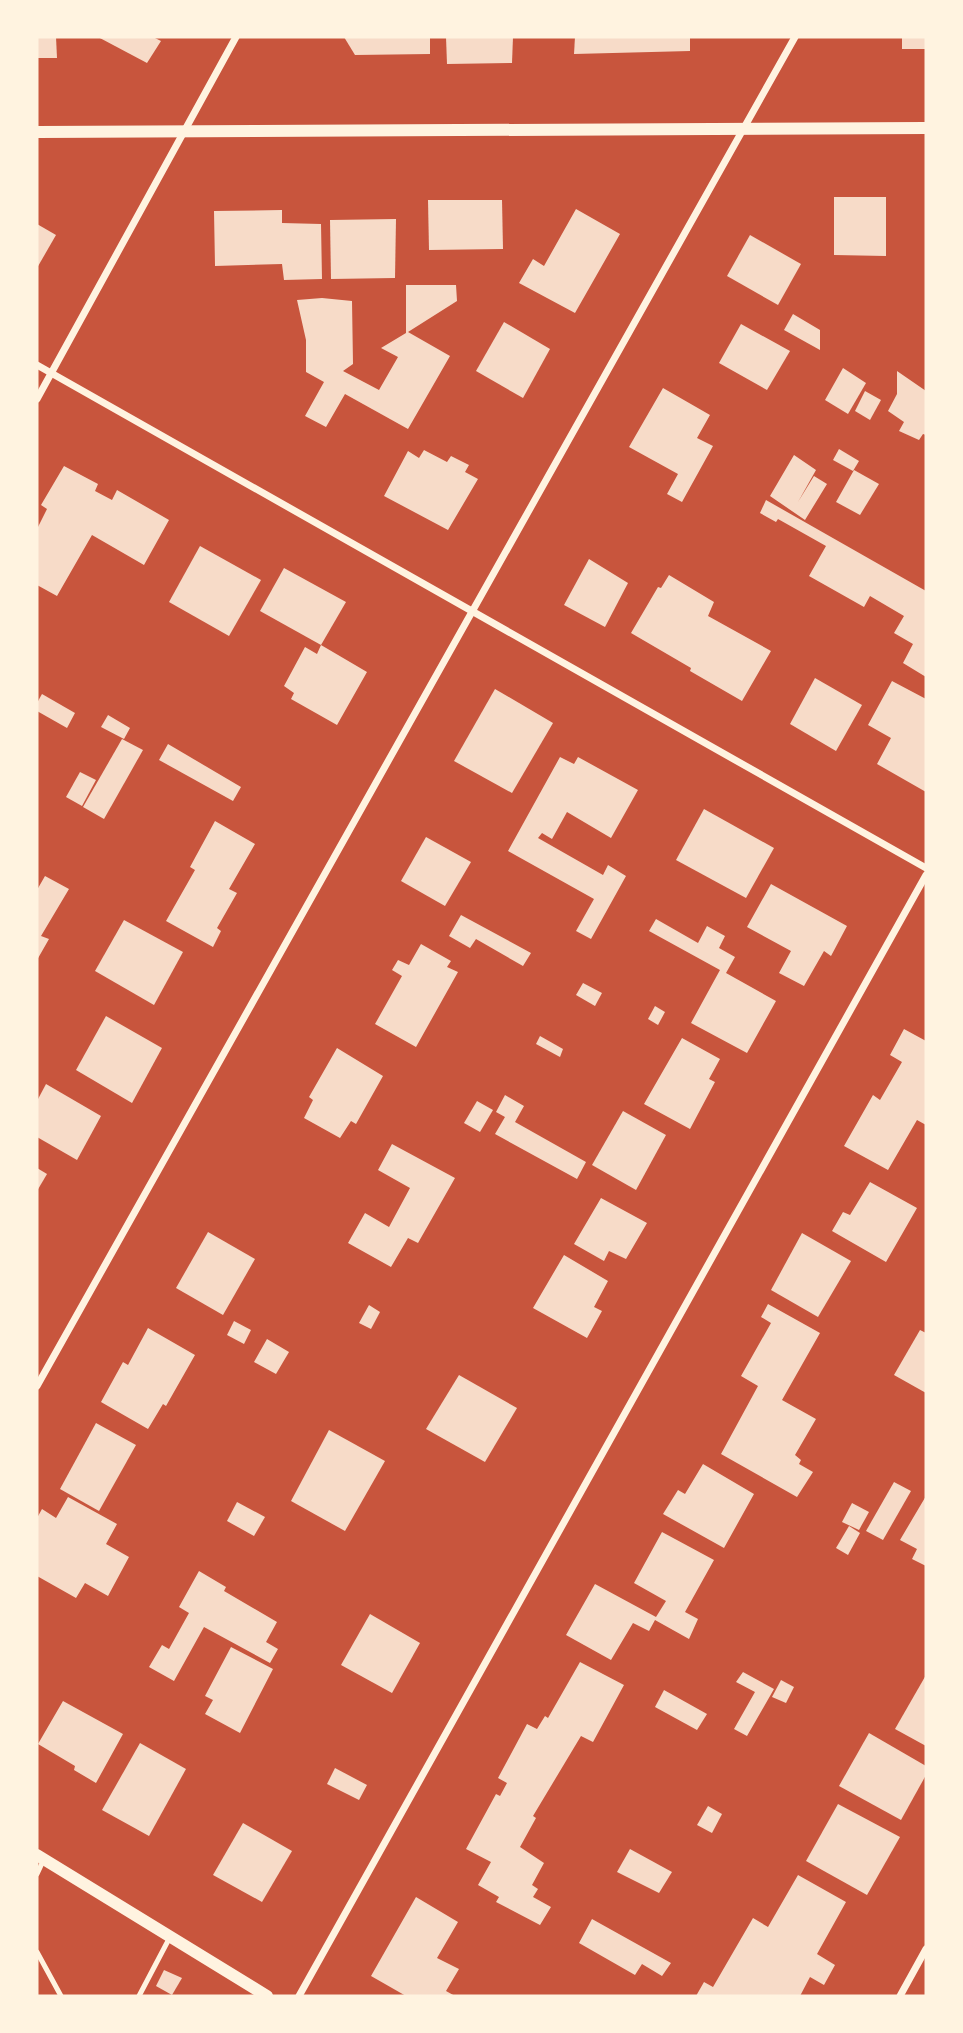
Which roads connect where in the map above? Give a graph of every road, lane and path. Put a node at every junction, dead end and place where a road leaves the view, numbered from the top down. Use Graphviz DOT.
graph roads {
  1 [pos="236,37"];
  2 [pos="795,37"];
  3 [pos="926,128"];
  4 [pos="742,130"];
  5 [pos="183,131"];
  6 [pos="37,132"];
  7 [pos="37,365"];
  8 [pos="51,373"];
  9 [pos="37,399"];
  10 [pos="472,612"];
  11 [pos="926,869"];
  12 [pos="926,875"];
  13 [pos="37,1386"];
  14 [pos="40,1857"];
  15 [pos="37,1874"];
  16 [pos="170,1937"];
  17 [pos="926,1949"];
  18 [pos="37,1952"];
  19 [pos="61,1996"];
  20 [pos="139,1996"];
  21 [pos="267,1996"];
  22 [pos="299,1996"];
  23 [pos="900,1996"];
  1 -- 5 [label="street"];
  2 -- 4 [label="street"];
  3 -- 4 [label="street"];
  4 -- 5 [label="street"];
  4 -- 10 [label="street"];
  5 -- 6 [label="street"];
  5 -- 8 [label="street"];
  7 -- 8 [label="street"];
  8 -- 9 [label="street"];
  8 -- 10 [label="street"];
  10 -- 11 [label="street"];
  10 -- 13 [label="street"];
  12 -- 22 [label="street"];
  14 -- 15 [label="lane"];
  14 -- 16 [label="street"];
  16 -- 20 [label="lane"];
  16 -- 21 [label="street"];
  17 -- 23 [label="street"];
  18 -- 19 [label="lane"];
}
